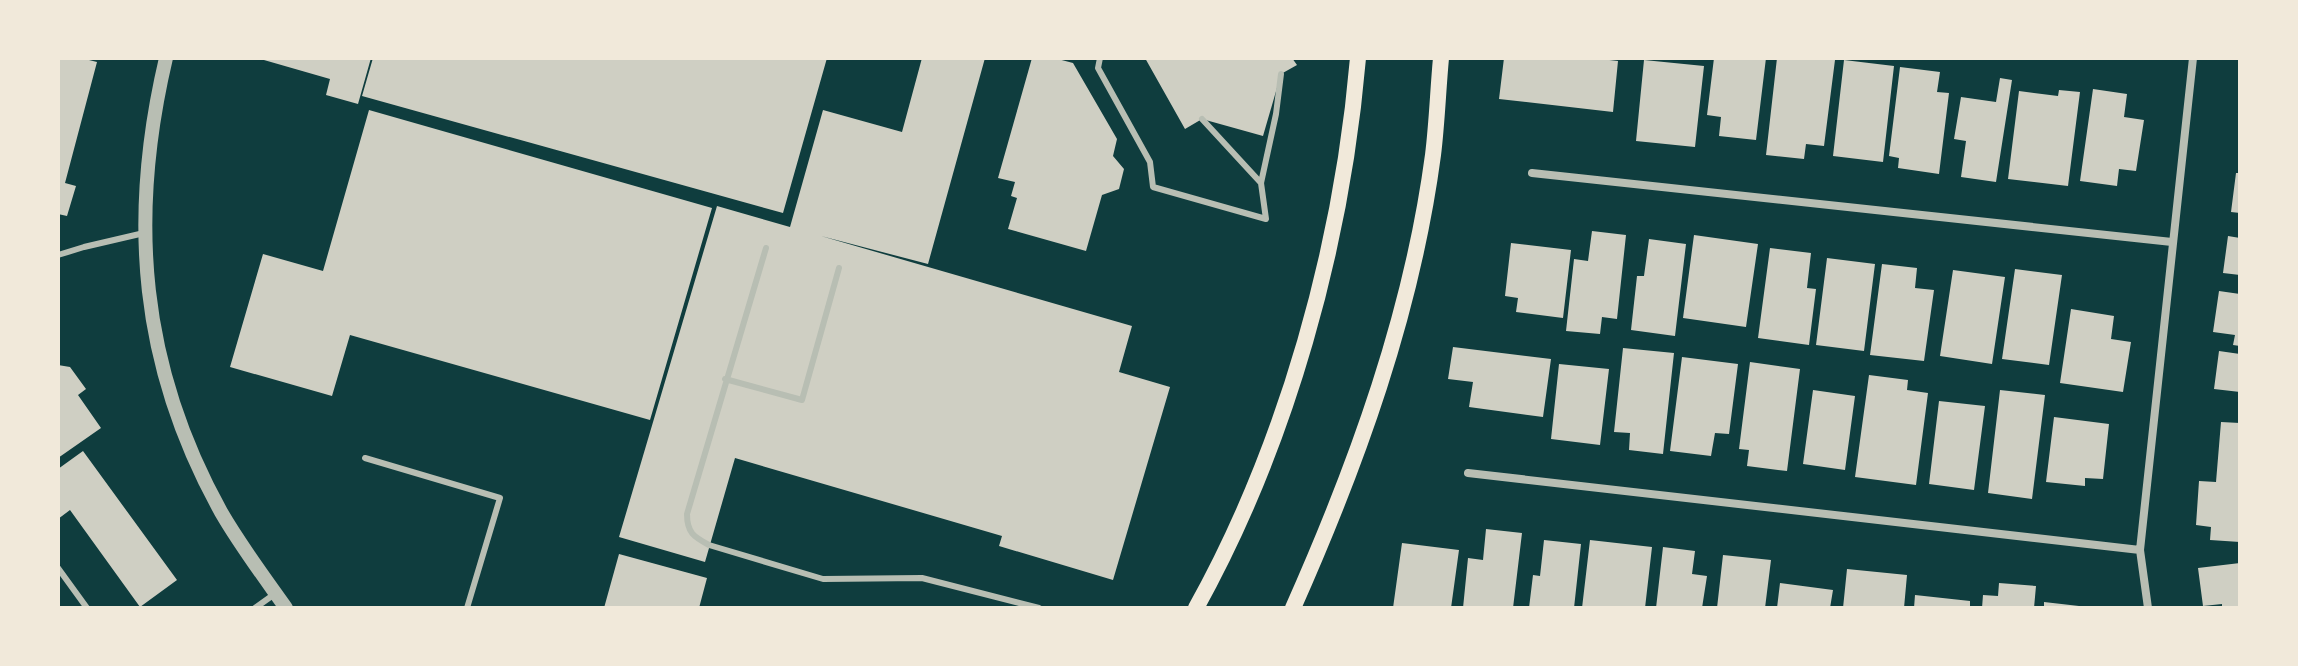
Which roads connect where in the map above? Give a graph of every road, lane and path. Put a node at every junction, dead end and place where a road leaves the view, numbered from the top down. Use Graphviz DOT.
graph roads {
  1 [pos="166,58"];
  2 [pos="1100,58"];
  3 [pos="1358,58"];
  4 [pos="1441,58"];
  5 [pos="2193,58"];
  6 [pos="1281,74"];
  7 [pos="1202,119"];
  8 [pos="1532,173"];
  9 [pos="1261,183"];
  10 [pos="144,233"];
  11 [pos="2172,242"];
  12 [pos="766,248"];
  13 [pos="58,255"];
  14 [pos="839,268"];
  15 [pos="725,379"];
  16 [pos="365,458"];
  17 [pos="1468,473"];
  18 [pos="2140,550"];
  19 [pos="58,568"];
  20 [pos="276,593"];
  21 [pos="87,608"];
  22 [pos="255,608"];
  23 [pos="286,608"];
  24 [pos="467,608"];
  25 [pos="1039,608"];
  26 [pos="1196,608"];
  27 [pos="1293,608"];
  28 [pos="2148,608"];
  1 -- 10 [label="street"];
  2 -- 9 [label="lane"];
  3 -- 26 [label="main road"];
  4 -- 27 [label="main road"];
  5 -- 11 [label="street"];
  6 -- 9 [label="lane"];
  7 -- 9 [label="lane"];
  8 -- 11 [label="street"];
  10 -- 13 [label="lane"];
  10 -- 20 [label="street"];
  11 -- 18 [label="street"];
  12 -- 15 [label="lane"];
  14 -- 15 [label="lane"];
  15 -- 25 [label="lane"];
  16 -- 24 [label="lane"];
  17 -- 18 [label="street"];
  18 -- 28 [label="street"];
  19 -- 21 [label="lane"];
  20 -- 22 [label="lane"];
  20 -- 23 [label="street"];
}
